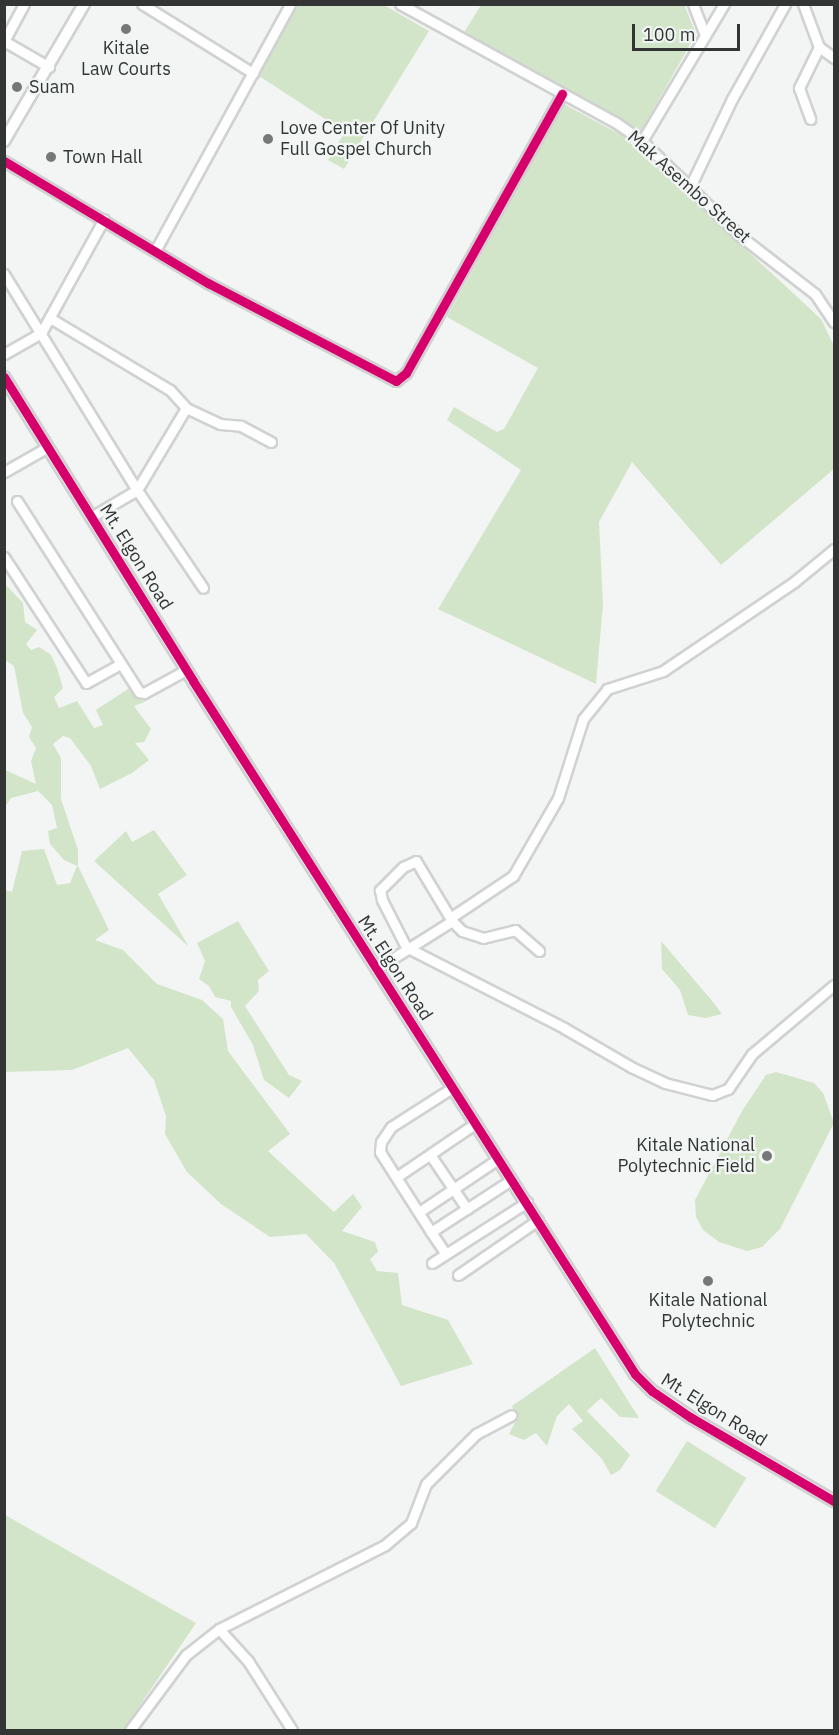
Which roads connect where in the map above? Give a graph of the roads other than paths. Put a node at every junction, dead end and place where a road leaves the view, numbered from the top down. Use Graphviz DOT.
graph roads {
  1 [pos="24,4"];
  2 [pos="84,4"];
  3 [pos="142,4"];
  4 [pos="290,4"];
  5 [pos="400,4"];
  6 [pos="693,4"];
  7 [pos="724,4"];
  8 [pos="785,4"];
  9 [pos="803,4"];
  10 [pos="705,34"];
  11 [pos="4,41"];
  12 [pos="819,47"];
  13 [pos="834,58"];
  14 [pos="49,67"];
  15 [pos="253,73"];
  16 [pos="562,94"];
  17 [pos="810,118"];
  18 [pos="4,141"];
  19 [pos="642,141"];
  20 [pos="4,161"];
  21 [pos="689,189"];
  22 [pos="104,219"];
  23 [pos="155,251"];
  24 [pos="4,274"];
  25 [pos="50,318"];
  26 [pos="834,322"];
  27 [pos="41,333"];
  28 [pos="4,354"];
  29 [pos="4,377"];
  30 [pos="186,408"];
  31 [pos="271,442"];
  32 [pos="46,448"];
  33 [pos="4,472"];
  34 [pos="137,490"];
  35 [pos="17,501"];
  36 [pos="91,517"];
  37 [pos="834,549"];
  38 [pos="4,557"];
  39 [pos="203,588"];
  40 [pos="120,664"];
  41 [pos="186,670"];
  42 [pos="451,920"];
  43 [pos="406,946"];
  44 [pos="539,951"];
  45 [pos="376,969"];
  46 [pos="834,985"];
  47 [pos="452,1088"];
  48 [pos="476,1123"];
  49 [pos="431,1156"];
  50 [pos="498,1159"];
  51 [pos="398,1176"];
  52 [pos="511,1180"];
  53 [pos="453,1189"];
  54 [pos="526,1202"];
  55 [pos="467,1209"];
  56 [pos="419,1212"];
  57 [pos="538,1220"];
  58 [pos="431,1232"];
  59 [pos="445,1253"];
  60 [pos="432,1263"];
  61 [pos="458,1275"];
  62 [pos="512,1415"];
  63 [pos="834,1501"];
  64 [pos="219,1629"];
  65 [pos="130,1731"];
  66 [pos="292,1731"];
  1 -- 11 [label="street"];
  2 -- 14 [label="street"];
  3 -- 15 [label="street"];
  4 -- 15 [label="street"];
  5 -- 16 [label="street, Mak Asembo Street"];
  6 -- 10 [label="street"];
  7 -- 10 [label="street"];
  8 -- 21 [label="street"];
  9 -- 12 [label="street"];
  10 -- 19 [label="street"];
  11 -- 14 [label="street"];
  12 -- 13 [label="street"];
  12 -- 17 [label="street"];
  14 -- 18 [label="street"];
  15 -- 23 [label="street"];
  16 -- 19 [label="street, Mak Asembo Street"];
  16 -- 23 [label="street"];
  19 -- 21 [label="street, Mak Asembo Street"];
  20 -- 22 [label="street"];
  21 -- 26 [label="street, Mak Asembo Street"];
  22 -- 23 [label="street"];
  22 -- 25 [label="street"];
  24 -- 27 [label="street"];
  25 -- 27 [label="street"];
  25 -- 30 [label="street"];
  27 -- 28 [label="street"];
  27 -- 34 [label="street"];
  29 -- 32 [label="street, Mt. Elgon Road"];
  30 -- 31 [label="street"];
  30 -- 34 [label="street"];
  32 -- 33 [label="street"];
  32 -- 36 [label="street, Mt. Elgon Road"];
  34 -- 36 [label="street"];
  34 -- 39 [label="street"];
  35 -- 40 [label="street"];
  36 -- 41 [label="street, Mt. Elgon Road"];
  37 -- 42 [label="street"];
  38 -- 40 [label="street"];
  40 -- 41 [label="street"];
  41 -- 45 [label="street, Mt. Elgon Road"];
  42 -- 43 [label="street"];
  42 -- 43 [label="street"];
  42 -- 44 [label="street"];
  43 -- 45 [label="street"];
  43 -- 46 [label="street"];
  45 -- 47 [label="street, Mt. Elgon Road"];
  47 -- 48 [label="street, Mt. Elgon Road"];
  47 -- 51 [label="street"];
  48 -- 49 [label="street"];
  48 -- 50 [label="street, Mt. Elgon Road"];
  49 -- 51 [label="street"];
  49 -- 53 [label="street"];
  50 -- 52 [label="street, Mt. Elgon Road"];
  50 -- 53 [label="street"];
  51 -- 56 [label="street"];
  52 -- 54 [label="street, Mt. Elgon Road"];
  52 -- 55 [label="street"];
  53 -- 55 [label="street"];
  53 -- 56 [label="street"];
  54 -- 57 [label="street, Mt. Elgon Road"];
  54 -- 59 [label="street"];
  55 -- 58 [label="street"];
  56 -- 58 [label="street"];
  57 -- 61 [label="street"];
  57 -- 63 [label="street, Mt. Elgon Road"];
  58 -- 59 [label="street"];
  59 -- 60 [label="street"];
  62 -- 64 [label="street"];
  64 -- 65 [label="street"];
  64 -- 66 [label="street"];
}
